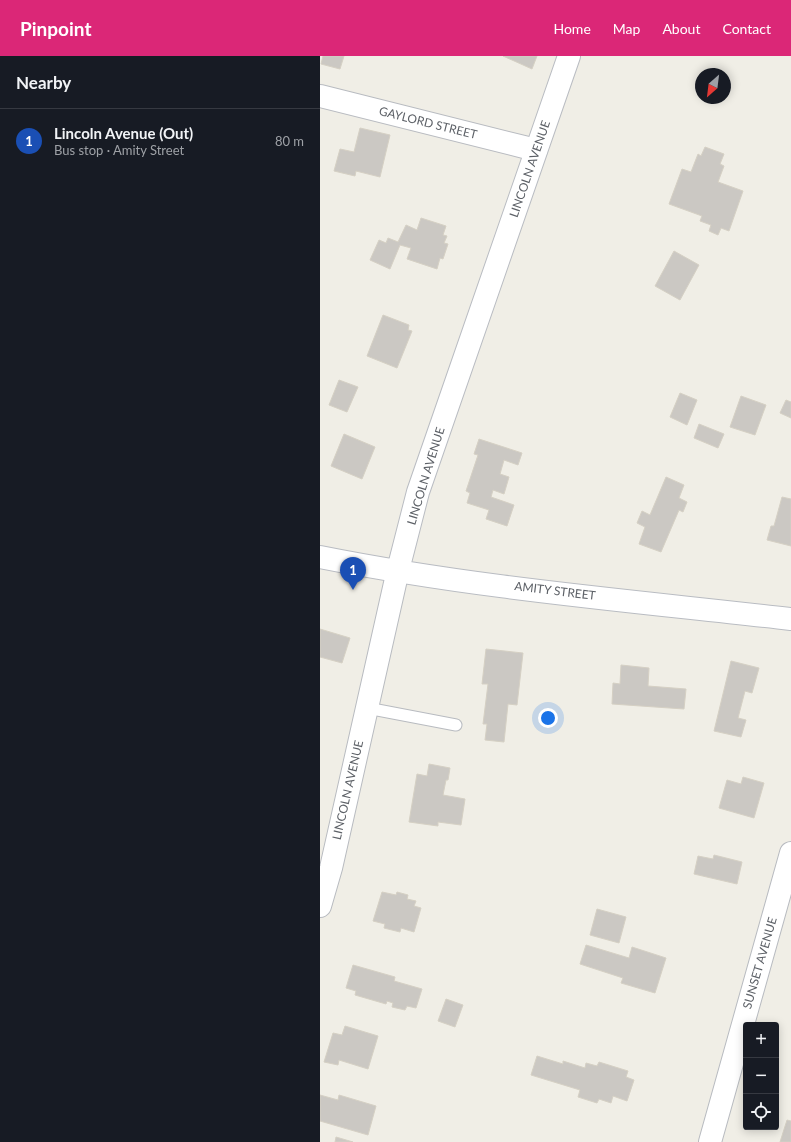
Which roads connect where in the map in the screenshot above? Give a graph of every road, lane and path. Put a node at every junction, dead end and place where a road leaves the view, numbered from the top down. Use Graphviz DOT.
graph roads {
  1 [pos="569,56"];
  2 [pos="320,96"];
  3 [pos="536,150"];
  4 [pos="320,556"];
  5 [pos="398,570"];
  6 [pos="791,619"];
  7 [pos="367,708"];
  8 [pos="456,725"];
  9 [pos="791,854"];
  10 [pos="320,906"];
  11 [pos="710,1142"];
  1 -- 3 [label="main road, LINCOLN AVENUE"];
  2 -- 3 [label="main road, GAYLORD STREET"];
  3 -- 5 [label="main road, LINCOLN AVENUE"];
  4 -- 5 [label="main road, AMITY STREET"];
  5 -- 6 [label="main road, AMITY STREET"];
  5 -- 7 [label="main road, LINCOLN AVENUE"];
  7 -- 8 [label="lane"];
  7 -- 10 [label="main road, LINCOLN AVENUE"];
  9 -- 11 [label="main road, SUNSET AVENUE"];
}
